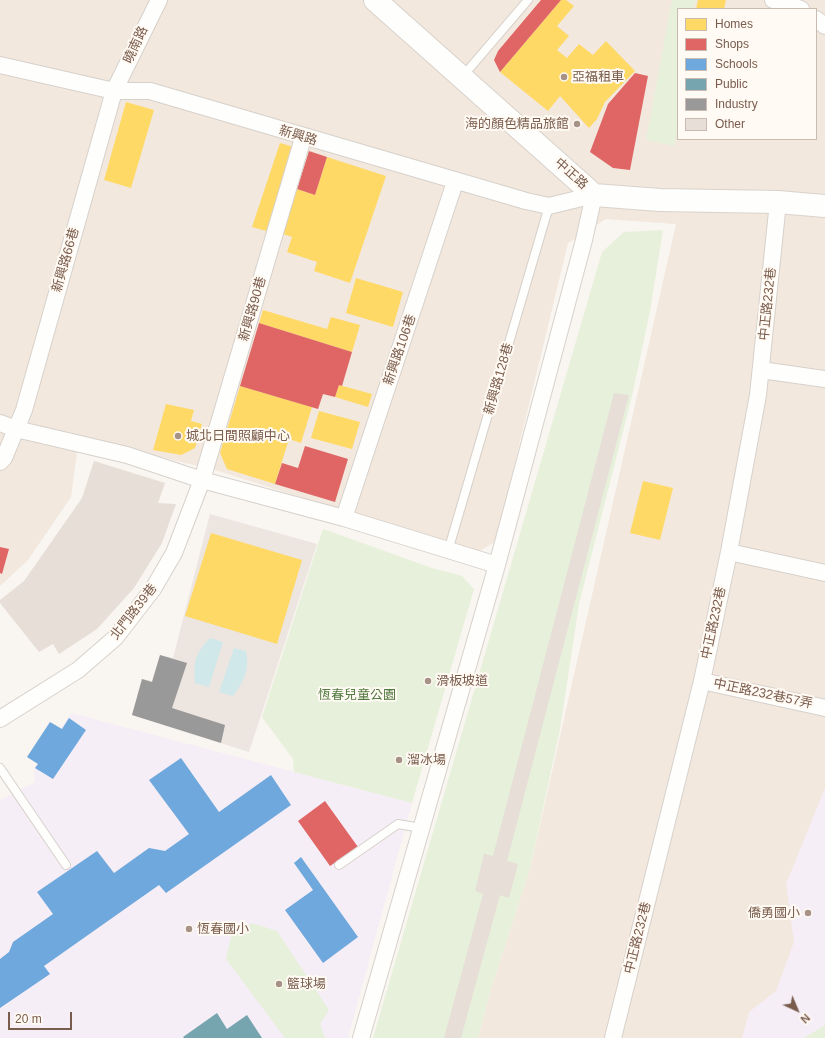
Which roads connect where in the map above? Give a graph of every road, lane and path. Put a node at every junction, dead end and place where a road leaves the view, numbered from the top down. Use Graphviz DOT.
graph roads {
  1 [pos="159,0"];
  2 [pos="375,0"];
  3 [pos="528,0"];
  4 [pos="773,0"];
  5 [pos="800,8"];
  6 [pos="817,20"];
  7 [pos="825,26"];
  8 [pos="0,65"];
  9 [pos="463,76"];
  10 [pos="114,91"];
  11 [pos="303,138"];
  12 [pos="455,182"];
  13 [pos="594,195"];
  14 [pos="778,202"];
  15 [pos="549,206"];
  16 [pos="825,206"];
  17 [pos="761,370"];
  18 [pos="825,379"];
  19 [pos="0,423"];
  20 [pos="16,429"];
  21 [pos="0,462"];
  22 [pos="202,480"];
  23 [pos="344,518"];
  24 [pos="448,551"];
  25 [pos="729,552"];
  26 [pos="497,565"];
  27 [pos="825,573"];
  28 [pos="702,681"];
  29 [pos="825,708"];
  30 [pos="0,719"];
  31 [pos="0,768"];
  32 [pos="421,828"];
  33 [pos="66,865"];
  34 [pos="339,865"];
  35 [pos="361,1038"];
  36 [pos="613,1038"];
  1 -- 10 [label="street, 曉南路"];
  2 -- 9 [label="main road, 中正路"];
  3 -- 9 [label="lane"];
  4 -- 5 [label="street"];
  6 -- 7 [label="street"];
  8 -- 10 [label="street, 新興路"];
  9 -- 13 [label="main road, 中正路"];
  10 -- 11 [label="street, 新興路"];
  10 -- 20 [label="street, 新興路66巷"];
  11 -- 12 [label="street, 新興路"];
  11 -- 22 [label="street, 新興路90巷"];
  12 -- 15 [label="street, 新興路"];
  12 -- 23 [label="street, 新興路106巷"];
  13 -- 14 [label="main road, 中正路"];
  13 -- 15 [label="street, 新興路"];
  13 -- 26 [label="street"];
  14 -- 16 [label="main road, 中正路"];
  14 -- 17 [label="street, 中正路232巷"];
  15 -- 24 [label="lane, 新興路128巷"];
  17 -- 18 [label="street"];
  17 -- 25 [label="street, 中正路232巷"];
  19 -- 20 [label="street"];
  20 -- 21 [label="street"];
  20 -- 22 [label="street"];
  22 -- 23 [label="street"];
  22 -- 30 [label="street, 北門路39巷"];
  23 -- 24 [label="street"];
  24 -- 26 [label="street"];
  25 -- 27 [label="street"];
  25 -- 28 [label="street, 中正路232巷"];
  26 -- 32 [label="street"];
  28 -- 29 [label="street, 中正路232巷57弄"];
  28 -- 36 [label="street, 中正路232巷"];
  31 -- 33 [label="lane"];
  32 -- 34 [label="lane"];
  32 -- 35 [label="street"];
}
